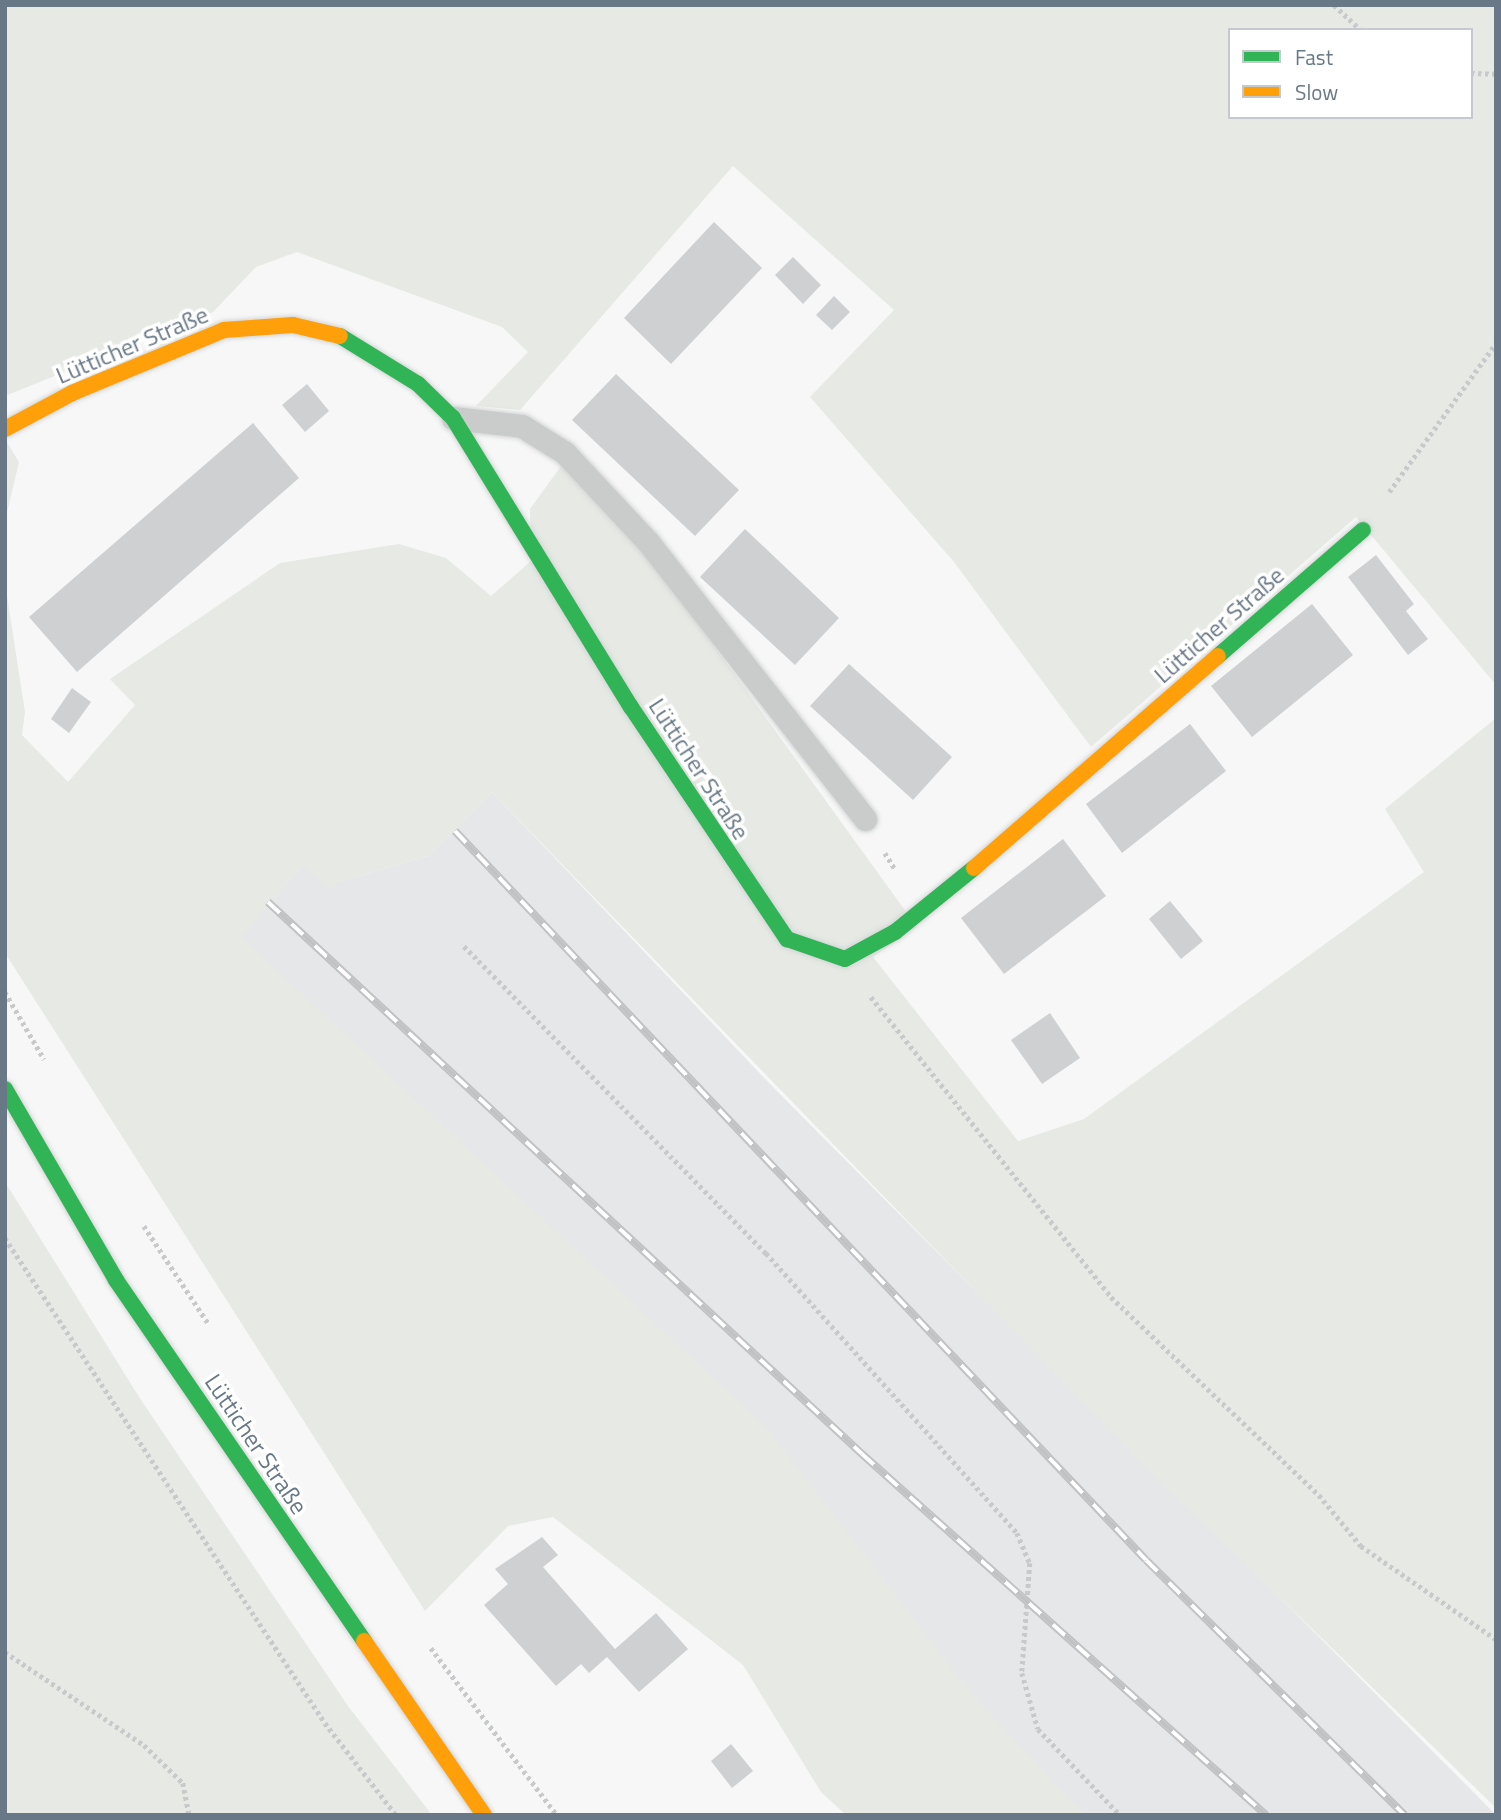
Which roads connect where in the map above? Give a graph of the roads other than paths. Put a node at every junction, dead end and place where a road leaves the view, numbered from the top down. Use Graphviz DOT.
graph roads {
  1 [pos="453,418"];
  2 [pos="5,429"];
  3 [pos="1363,530"];
  4 [pos="865,819"];
  5 [pos="5,1089"];
  6 [pos="484,1815"];
  1 -- 2 [label="street, Lütticher Straße"];
  1 -- 3 [label="street, Lütticher Straße"];
  1 -- 4 [label="lane"];
  5 -- 6 [label="street, Lütticher Straße"];
}
